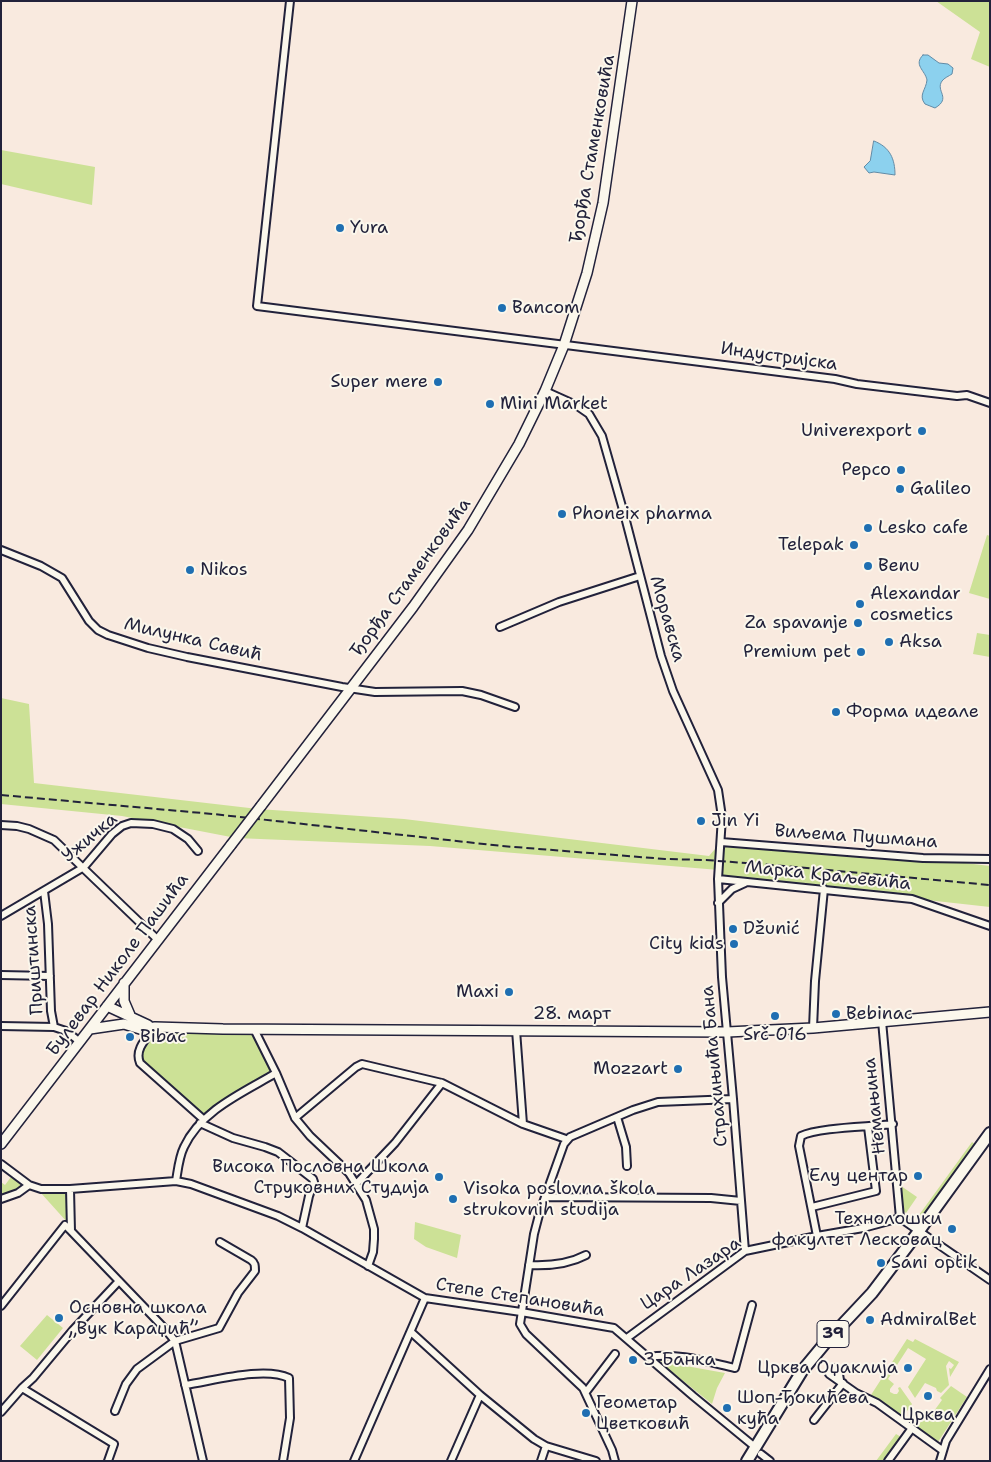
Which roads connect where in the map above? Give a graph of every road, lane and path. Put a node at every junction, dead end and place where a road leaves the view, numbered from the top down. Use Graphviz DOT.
graph roads {
  1 [pos="290,1"];
  2 [pos="632,1"];
  3 [pos="564,345"];
  4 [pos="545,391"];
  5 [pos="990,402"];
  6 [pos="1,550"];
  7 [pos="640,576"];
  8 [pos="500,627"];
  9 [pos="350,688"];
  10 [pos="515,707"];
  11 [pos="261,806"];
  12 [pos="1,825"];
  13 [pos="721,842"];
  14 [pos="198,852"];
  15 [pos="990,859"];
  16 [pos="84,867"];
  17 [pos="718,879"];
  18 [pos="747,882"];
  19 [pos="824,889"];
  20 [pos="44,891"];
  21 [pos="718,903"];
  22 [pos="1,916"];
  23 [pos="990,926"];
  24 [pos="158,940"];
  25 [pos="1,974"];
  26 [pos="50,976"];
  27 [pos="124,983"];
  28 [pos="107,1006"];
  29 [pos="990,1012"];
  30 [pos="132,1018"];
  31 [pos="882,1021"];
  32 [pos="124,1024"];
  33 [pos="1,1026"];
  34 [pos="54,1027"];
  35 [pos="154,1027"];
  36 [pos="813,1028"];
  37 [pos="90,1029"];
  38 [pos="254,1029"];
  39 [pos="516,1030"];
  40 [pos="727,1032"];
  41 [pos="80,1042"];
  42 [pos="276,1073"];
  43 [pos="442,1084"];
  44 [pos="734,1099"];
  45 [pos="617,1117"];
  46 [pos="295,1118"];
  47 [pos="202,1121"];
  48 [pos="523,1124"];
  49 [pos="893,1124"];
  50 [pos="868,1127"];
  51 [pos="988,1137"];
  52 [pos="566,1139"];
  53 [pos="1,1144"];
  54 [pos="1,1164"];
  55 [pos="627,1166"];
  56 [pos="176,1181"];
  57 [pos="357,1183"];
  58 [pos="29,1185"];
  59 [pos="70,1189"];
  60 [pos="545,1197"];
  61 [pos="1,1199"];
  62 [pos="741,1200"];
  63 [pos="812,1207"];
  64 [pos="900,1218"];
  65 [pos="302,1228"];
  66 [pos="71,1231"];
  67 [pos="919,1231"];
  68 [pos="817,1236"];
  69 [pos="220,1242"];
  70 [pos="745,1251"];
  71 [pos="586,1254"];
  72 [pos="529,1265"];
  73 [pos="368,1266"];
  74 [pos="990,1280"];
  75 [pos="119,1281"];
  76 [pos="424,1298"];
  77 [pos="752,1305"];
  78 [pos="1,1306"];
  79 [pos="521,1312"];
  80 [pos="411,1332"];
  81 [pos="627,1338"];
  82 [pos="175,1341"];
  83 [pos="614,1354"];
  84 [pos="649,1357"];
  85 [pos="989,1371"];
  86 [pos="185,1385"];
  87 [pos="22,1388"];
  88 [pos="586,1392"];
  89 [pos="480,1394"];
  90 [pos="115,1411"];
  91 [pos="1,1412"];
  92 [pos="814,1420"];
  93 [pos="912,1428"];
  94 [pos="546,1446"];
  95 [pos="942,1450"];
  96 [pos="758,1451"];
  97 [pos="108,1461"];
  98 [pos="202,1461"];
  99 [pos="283,1461"];
  100 [pos="354,1461"];
  101 [pos="451,1461"];
  102 [pos="541,1461"];
  103 [pos="596,1461"];
  104 [pos="615,1461"];
  105 [pos="747,1461"];
  106 [pos="770,1461"];
  107 [pos="888,1461"];
  108 [pos="940,1461"];
  1 -- 3 [label="street, Индустријска"];
  2 -- 3 [label="main road, Ђорђа Стаменковића"];
  3 -- 4 [label="main road, Ђорђа Стаменковића"];
  3 -- 5 [label="street, Индустријска"];
  4 -- 7 [label="street, Моравска"];
  4 -- 9 [label="main road, Ђорђа Стаменковића"];
  6 -- 9 [label="street, Милунка Савић"];
  7 -- 8 [label="street"];
  7 -- 13 [label="street, Моравска"];
  9 -- 10 [label="street, Милунка Савић"];
  9 -- 11 [label="main road, Ђорђа Стаменковића"];
  11 -- 24 [label="main road, Булевар Николе Пашића, bridge"];
  12 -- 16 [label="street"];
  13 -- 15 [label="street, Виљема Пушмана"];
  13 -- 17 [label="street, Моравска"];
  14 -- 16 [label="street, Ужичка"];
  16 -- 20 [label="street, Ужичка"];
  16 -- 24 [label="street"];
  17 -- 18 [label="street, Марка Краљевића"];
  17 -- 21 [label="street, Страхињића Бана"];
  18 -- 19 [label="street, Марка Краљевића"];
  18 -- 21 [label="street"];
  19 -- 23 [label="street, Марка Краљевића"];
  19 -- 36 [label="street"];
  20 -- 22 [label="street, Ужичка"];
  20 -- 26 [label="street, Приштинска"];
  21 -- 40 [label="street, Страхињића Бана"];
  24 -- 27 [label="main road, Булевар Николе Пашића"];
  25 -- 26 [label="street"];
  26 -- 34 [label="street, Приштинска"];
  27 -- 28 [label="main road, Булевар Николе Пашића"];
  27 -- 30 [label="main road"];
  28 -- 30 [label="main road, 28. март"];
  28 -- 32 [label="main road"];
  28 -- 37 [label="main road, Булевар Николе Пашића"];
  29 -- 31 [label="main road, 28. март"];
  30 -- 35 [label="main road, 28. март"];
  31 -- 36 [label="main road, 28. март"];
  31 -- 49 [label="street, Немањина"];
  32 -- 35 [label="main road, 28. март"];
  32 -- 37 [label="main road, 28. март"];
  33 -- 34 [label="street"];
  34 -- 41 [label="street"];
  35 -- 38 [label="main road, 28. март"];
  35 -- 47 [label="street"];
  36 -- 40 [label="main road, 28. март"];
  37 -- 41 [label="main road, Булевар Николе Пашића"];
  38 -- 39 [label="main road, 28. март"];
  38 -- 42 [label="street"];
  39 -- 40 [label="main road, 28. март"];
  39 -- 48 [label="street"];
  40 -- 44 [label="street, Страхињића Бана"];
  41 -- 53 [label="main road, Булевар Николе Пашића"];
  42 -- 46 [label="street"];
  42 -- 47 [label="street"];
  43 -- 46 [label="street"];
  43 -- 48 [label="street"];
  43 -- 57 [label="street"];
  44 -- 45 [label="street"];
  44 -- 62 [label="street, Страхињића Бана"];
  45 -- 52 [label="street"];
  45 -- 55 [label="street"];
  46 -- 57 [label="street"];
  47 -- 56 [label="street"];
  47 -- 65 [label="street"];
  48 -- 52 [label="street"];
  49 -- 50 [label="street"];
  49 -- 64 [label="street, Немањина"];
  50 -- 63 [label="street"];
  50 -- 63 [label="street"];
  51 -- 67 [label="main road, 39"];
  52 -- 60 [label="street"];
  54 -- 58 [label="street, Степе Степановића"];
  56 -- 59 [label="street, Степе Степановића"];
  56 -- 65 [label="street, Степе Степановића"];
  57 -- 73 [label="street"];
  58 -- 59 [label="street, Степе Степановића"];
  58 -- 61 [label="street"];
  59 -- 66 [label="street"];
  60 -- 62 [label="street"];
  60 -- 72 [label="street"];
  62 -- 70 [label="street, Страхињића Бана"];
  63 -- 68 [label="street"];
  64 -- 67 [label="street"];
  64 -- 68 [label="street, Цара Лазара"];
  65 -- 73 [label="street, Степе Степановића"];
  66 -- 75 [label="street"];
  66 -- 78 [label="street"];
  67 -- 74 [label="street"];
  67 -- 96 [label="main road, 39"];
  68 -- 70 [label="street, Цара Лазара"];
  69 -- 82 [label="street"];
  70 -- 81 [label="street, Цара Лазара"];
  71 -- 72 [label="street"];
  72 -- 79 [label="street"];
  73 -- 76 [label="street, Степе Степановића"];
  75 -- 82 [label="street"];
  75 -- 87 [label="street"];
  76 -- 79 [label="street, Степе Степановића"];
  76 -- 80 [label="street"];
  77 -- 84 [label="street"];
  79 -- 81 [label="street, Степе Степановића"];
  79 -- 88 [label="street"];
  80 -- 89 [label="street"];
  80 -- 100 [label="street"];
  81 -- 84 [label="street"];
  82 -- 86 [label="street"];
  82 -- 90 [label="street"];
  83 -- 88 [label="street"];
  84 -- 96 [label="street"];
  85 -- 95 [label="street"];
  86 -- 98 [label="street"];
  86 -- 99 [label="street"];
  87 -- 91 [label="street"];
  87 -- 97 [label="street"];
  88 -- 104 [label="street"];
  89 -- 94 [label="street"];
  89 -- 101 [label="street"];
  92 -- 93 [label="street"];
  93 -- 95 [label="street"];
  93 -- 107 [label="street"];
  94 -- 102 [label="street"];
  94 -- 103 [label="street"];
  95 -- 108 [label="street"];
  96 -- 105 [label="main road, 39"];
  96 -- 106 [label="street"];
}
